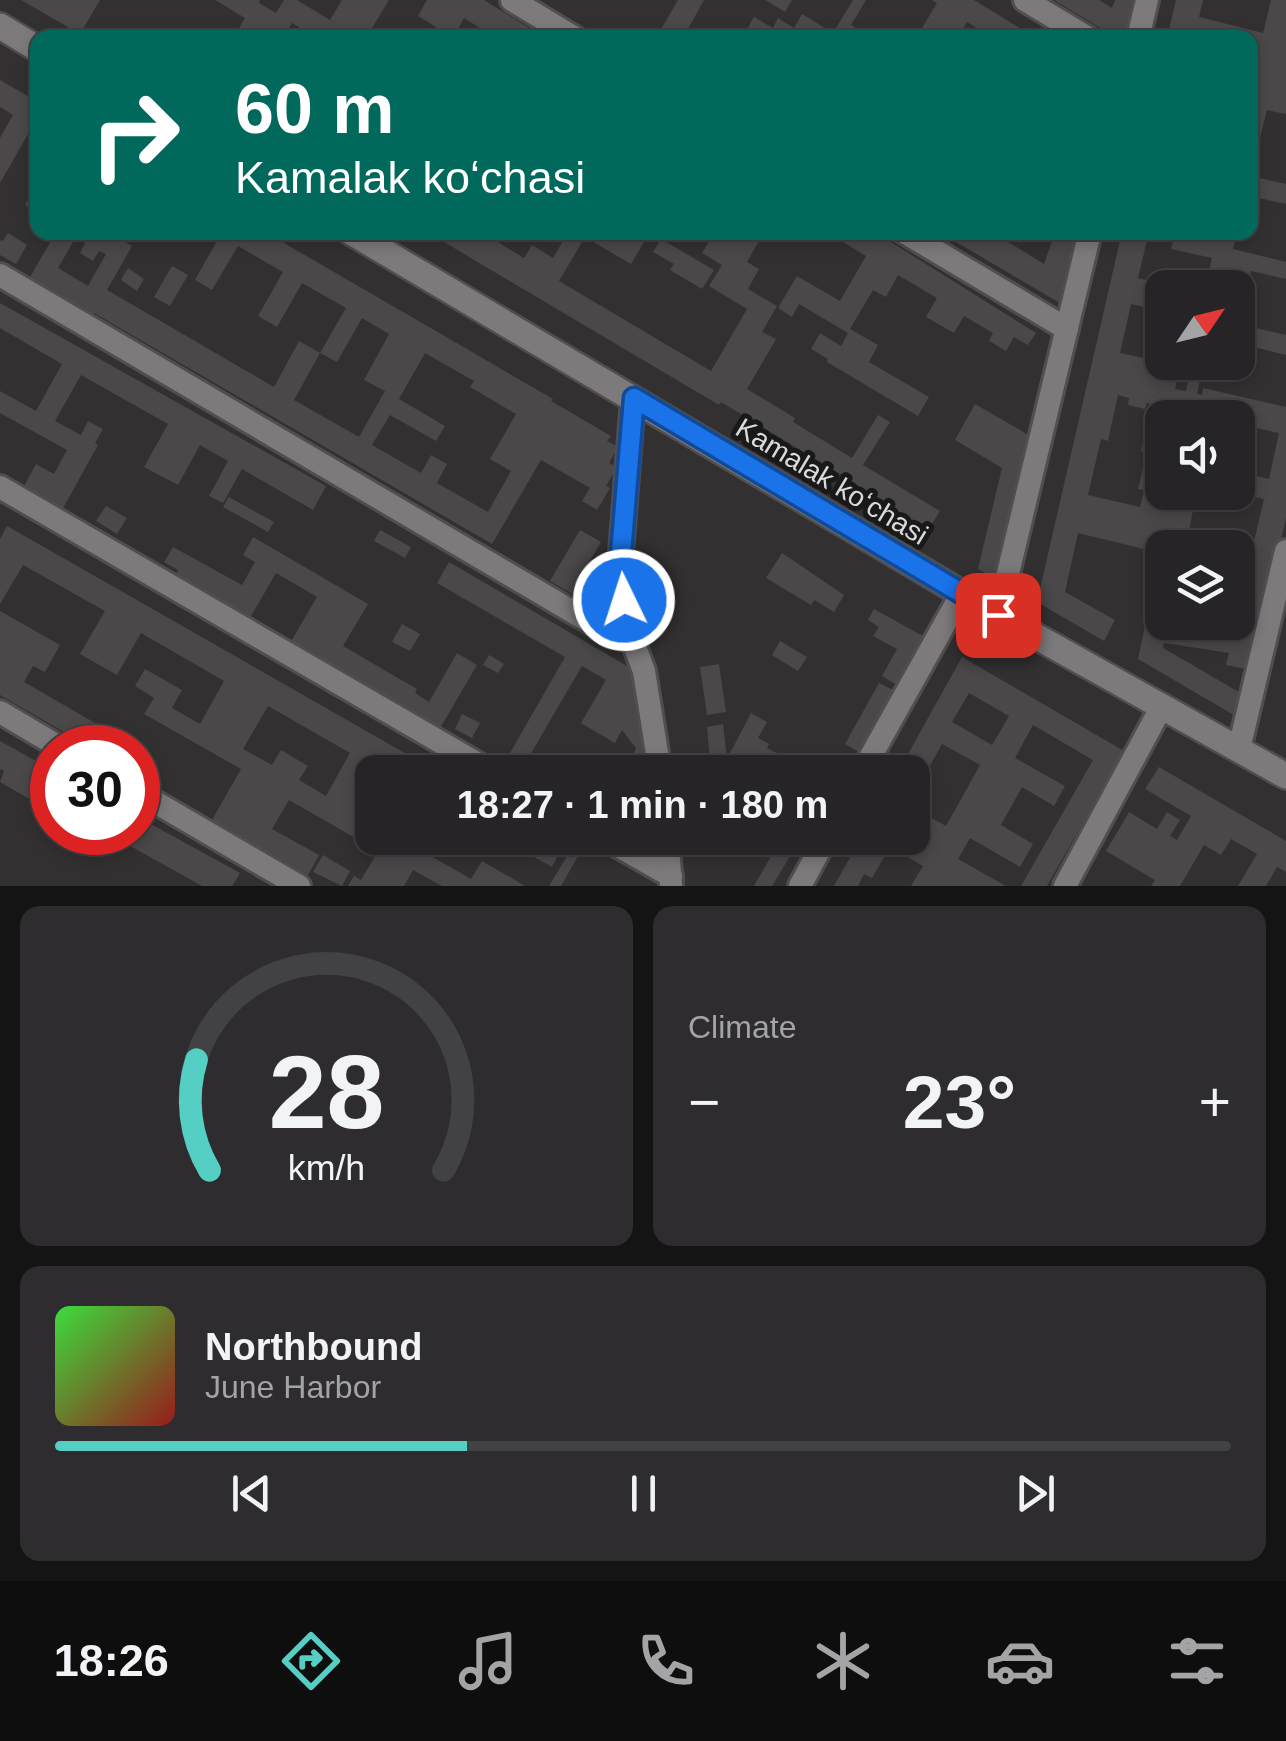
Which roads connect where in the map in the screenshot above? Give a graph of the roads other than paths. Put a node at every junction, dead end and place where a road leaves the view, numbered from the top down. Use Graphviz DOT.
graph roads {
  1 [pos="512,0"];
  2 [pos="1025,0"];
  3 [pos="1147,0"];
  4 [pos="0,26"];
  5 [pos="562,30"];
  6 [pos="1075,30"];
  7 [pos="1140,30"];
  8 [pos="30,43"];
  9 [pos="365,240"];
  10 [pos="917,240"];
  11 [pos="1088,240"];
  12 [pos="0,275"];
  13 [pos="1067,329"];
  14 [pos="634,398"];
  15 [pos="0,487"];
  16 [pos="1286,552"];
  17 [pos="962,593"];
  18 [pos="998,615"];
  19 [pos="630,634"];
  20 [pos="1162,706"];
  21 [pos="0,712"];
  22 [pos="30,730"];
  23 [pos="1239,749"];
  24 [pos="463,755"];
  25 [pos="657,755"];
  26 [pos="871,755"];
  27 [pos="1286,776"];
  28 [pos="160,805"];
  29 [pos="630,855"];
  30 [pos="669,855"];
  31 [pos="817,855"];
  32 [pos="671,881"];
  33 [pos="299,886"];
  34 [pos="800,886"];
  35 [pos="1065,886"];
  1 -- 5 [label="street"];
  2 -- 6 [label="street"];
  3 -- 7 [label="street"];
  4 -- 8 [label="street"];
  9 -- 14 [label="street, Kamalak koʻchasi"];
  10 -- 13 [label="street"];
  11 -- 13 [label="street"];
  12 -- 19 [label="street"];
  13 -- 18 [label="street"];
  14 -- 17 [label="street, Kamalak koʻchasi"];
  14 -- 19 [label="street"];
  15 -- 24 [label="street"];
  16 -- 23 [label="street"];
  17 -- 18 [label="street, Kamalak koʻchasi"];
  17 -- 26 [label="street"];
  18 -- 20 [label="street, Kamalak koʻchasi"];
  19 -- 25 [label="street"];
  20 -- 23 [label="street, Kamalak koʻchasi"];
  20 -- 35 [label="street"];
  21 -- 22 [label="street"];
  23 -- 27 [label="street, Kamalak koʻchasi"];
  28 -- 33 [label="street"];
  29 -- 32 [label="street"];
  30 -- 32 [label="street"];
  31 -- 34 [label="street"];
}
